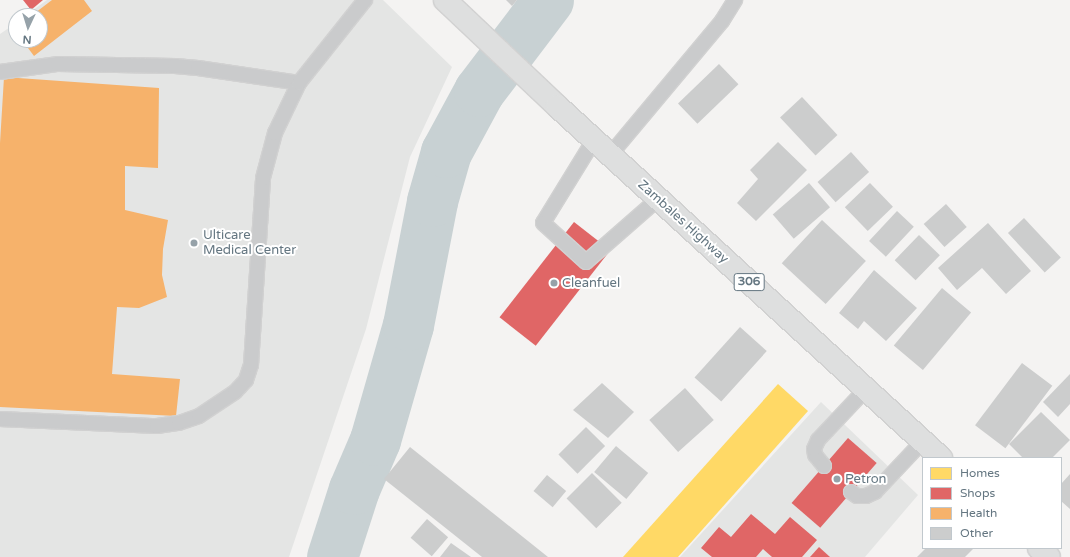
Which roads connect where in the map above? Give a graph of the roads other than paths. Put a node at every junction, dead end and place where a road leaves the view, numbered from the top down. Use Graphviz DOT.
graph roads {
  1 [pos="365,0"];
  2 [pos="445,0"];
  3 [pos="735,0"];
  4 [pos="0,72"];
  5 [pos="299,83"];
  6 [pos="594,140"];
  7 [pos="610,155"];
  8 [pos="658,199"];
  9 [pos="866,390"];
  10 [pos="0,419"];
  11 [pos="923,441"];
  12 [pos="940,457"];
  13 [pos="824,466"];
  14 [pos="851,492"];
  15 [pos="1040,549"];
  16 [pos="1049,557"];
  1 -- 5 [label="lane"];
  2 -- 6 [label="main road, Zambales Highway / 306"];
  3 -- 7 [label="lane"];
  4 -- 5 [label="lane"];
  5 -- 10 [label="lane"];
  6 -- 7 [label="main road, Zambales Highway / 306"];
  6 -- 8 [label="lane"];
  7 -- 8 [label="main road, Zambales Highway / 306"];
  8 -- 9 [label="main road, Zambales Highway / 306"];
  9 -- 11 [label="main road, Zambales Highway / 306"];
  9 -- 13 [label="lane"];
  11 -- 12 [label="main road, Zambales Highway / 306"];
  11 -- 14 [label="lane"];
  15 -- 16 [label="main road"];
}
